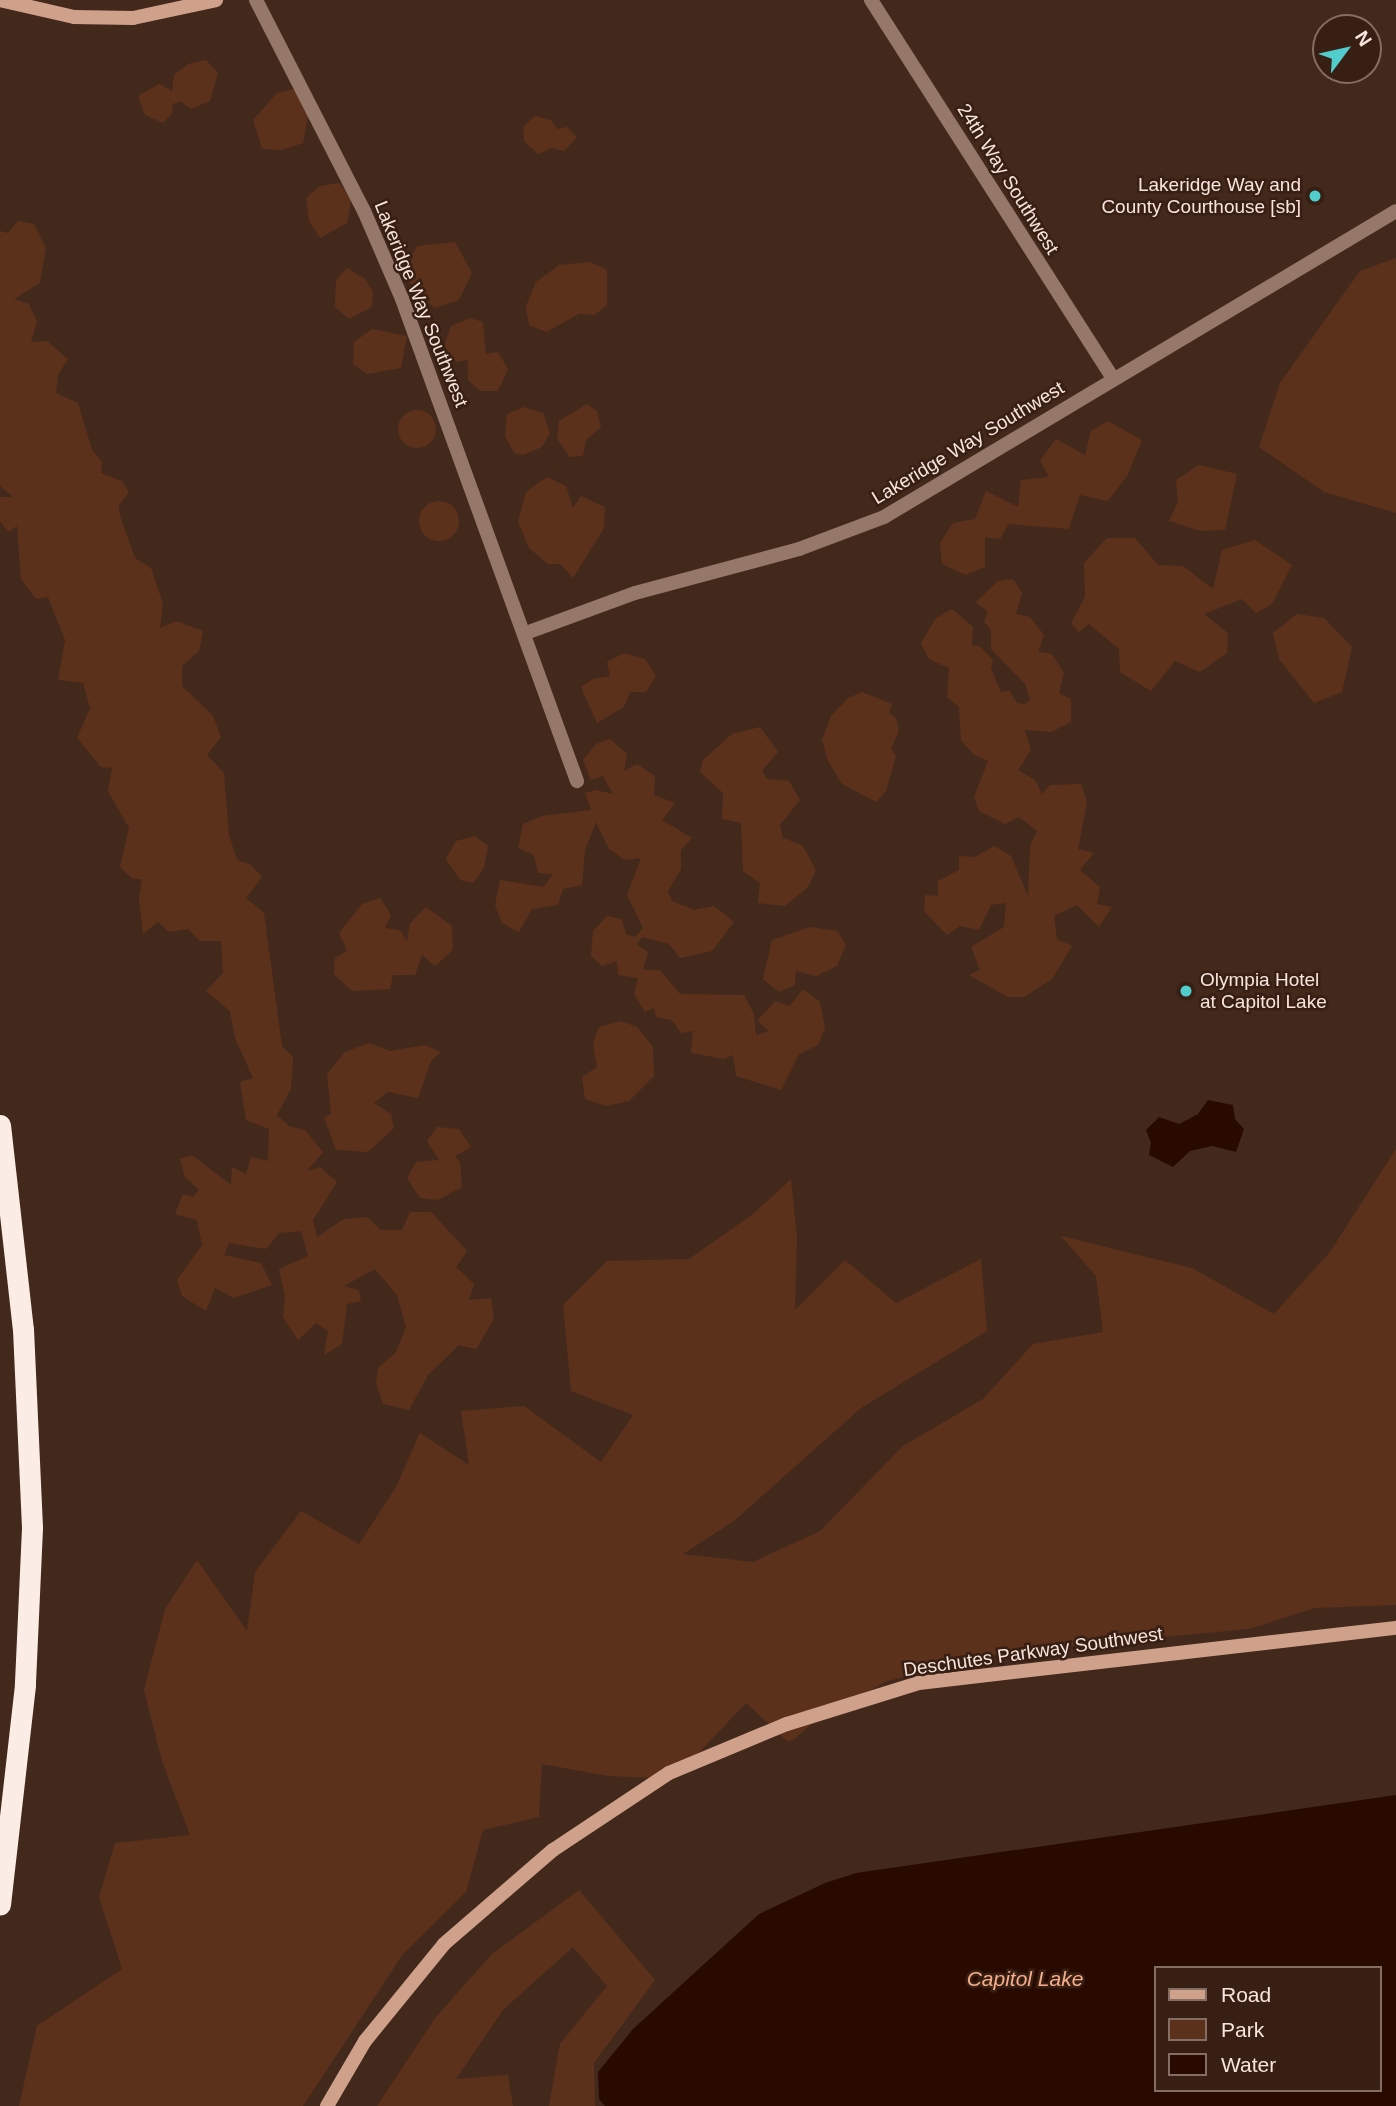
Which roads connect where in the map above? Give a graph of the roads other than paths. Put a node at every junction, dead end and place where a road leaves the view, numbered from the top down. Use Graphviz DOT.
graph roads {
  1 [pos="0,0"];
  2 [pos="216,0"];
  3 [pos="256,0"];
  4 [pos="871,0"];
  5 [pos="1396,211"];
  6 [pos="1113,378"];
  7 [pos="526,633"];
  8 [pos="578,781"];
  9 [pos="0,1125"];
  10 [pos="1396,1628"];
  11 [pos="0,1905"];
  12 [pos="327,2106"];
  1 -- 2 [label="street"];
  3 -- 7 [label="street, Lakeridge Way Southwest"];
  4 -- 6 [label="street, 24th Way Southwest"];
  5 -- 6 [label="street, Lakeridge Way Southwest"];
  6 -- 7 [label="street, Lakeridge Way Southwest"];
  7 -- 8 [label="street, Lakeridge Way Southwest"];
  9 -- 11 [label="highway"];
  10 -- 12 [label="street, Deschutes Parkway Southwest"];
}
